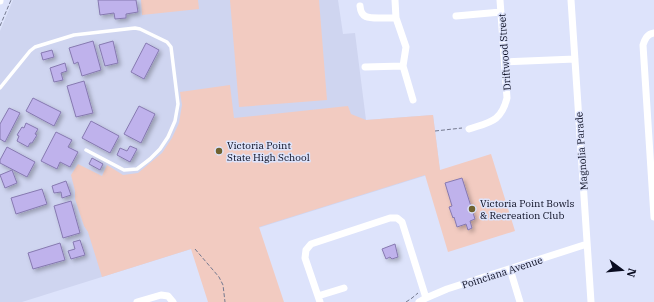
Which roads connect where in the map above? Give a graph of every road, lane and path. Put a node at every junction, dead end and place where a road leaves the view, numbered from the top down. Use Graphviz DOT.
graph roads {
  1 [pos="11,0"];
  2 [pos="395,0"];
  3 [pos="500,0"];
  4 [pos="571,0"];
  5 [pos="360,6"];
  6 [pos="501,12"];
  7 [pos="456,16"];
  8 [pos="396,18"];
  9 [pos="0,26"];
  10 [pos="654,33"];
  11 [pos="575,59"];
  12 [pos="504,62"];
  13 [pos="403,66"];
  14 [pos="365,67"];
  15 [pos="0,88"];
  16 [pos="413,100"];
  17 [pos="469,129"];
  18 [pos="435,132"];
  19 [pos="86,150"];
  20 [pos="654,217"];
  21 [pos="587,244"];
  22 [pos="195,249"];
  23 [pos="510,269"];
  24 [pos="344,288"];
  25 [pos="418,293"];
  26 [pos="426,298"];
  27 [pos="319,299"];
  28 [pos="137,302"];
  29 [pos="173,302"];
  30 [pos="225,302"];
  31 [pos="406,302"];
  32 [pos="418,302"];
  33 [pos="520,302"];
  34 [pos="591,302"];
  1 -- 9 [label="path"];
  2 -- 8 [label="street"];
  3 -- 6 [label="street, Driftwood Street"];
  4 -- 11 [label="street, Magnolia Parade"];
  5 -- 8 [label="street"];
  6 -- 7 [label="street"];
  6 -- 12 [label="street, Driftwood Street"];
  8 -- 13 [label="street"];
  10 -- 20 [label="street"];
  11 -- 12 [label="street"];
  11 -- 21 [label="street, Magnolia Parade"];
  12 -- 17 [label="street, Driftwood Street"];
  13 -- 14 [label="street"];
  13 -- 16 [label="street"];
  15 -- 19 [label="lane"];
  17 -- 18 [label="path"];
  21 -- 23 [label="street, Poinciana Avenue"];
  21 -- 34 [label="street, Magnolia Parade"];
  22 -- 30 [label="path"];
  23 -- 26 [label="street, Poinciana Avenue"];
  23 -- 33 [label="street"];
  24 -- 27 [label="street"];
  25 -- 31 [label="path"];
  26 -- 27 [label="street"];
  26 -- 32 [label="street, Poinciana Avenue"];
  28 -- 29 [label="street"];
}
